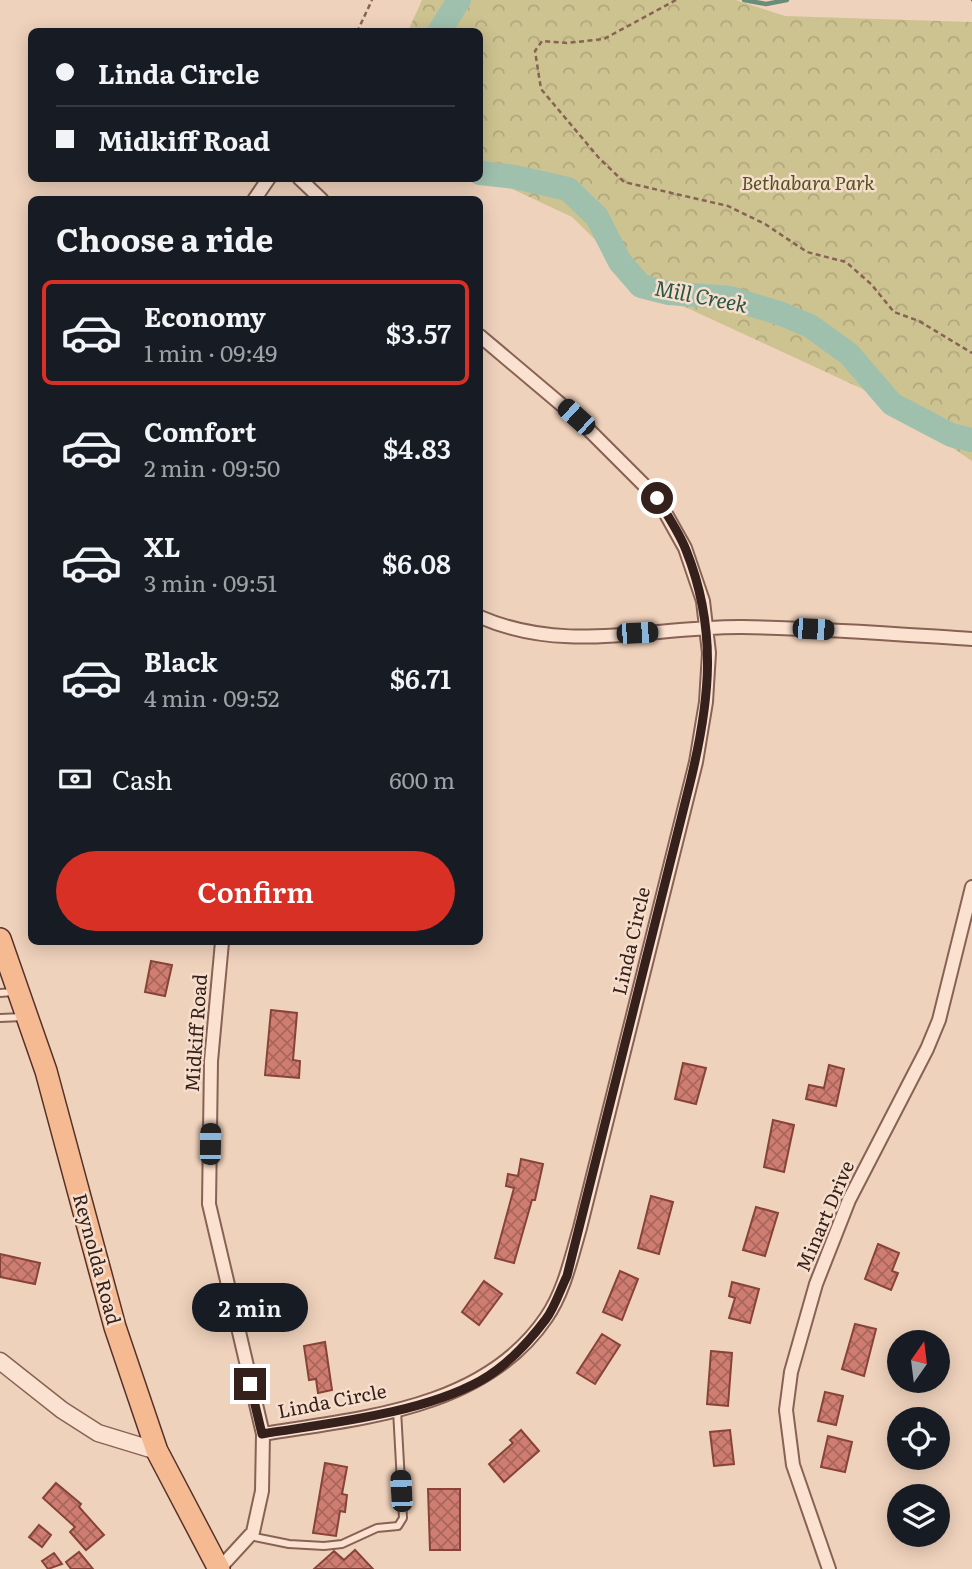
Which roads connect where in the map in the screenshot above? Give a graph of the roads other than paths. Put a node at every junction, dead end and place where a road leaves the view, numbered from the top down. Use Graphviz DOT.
graph roads {
  1 [pos="303,182"];
  2 [pos="318,196"];
  3 [pos="483,339"];
  4 [pos="483,618"];
  5 [pos="708,629"];
  6 [pos="972,639"];
  7 [pos="972,887"];
  8 [pos="0,939"];
  9 [pos="222,945"];
  10 [pos="9,992"];
  11 [pos="26,1017"];
  12 [pos="0,1018"];
  13 [pos="0,1361"];
  14 [pos="397,1409"];
  15 [pos="262,1434"];
  16 [pos="158,1451"];
  17 [pos="250,1536"];
  18 [pos="219,1569"];
  19 [pos="829,1569"];
  1 -- 2 [label="street"];
  3 -- 5 [label="street, Linda Circle"];
  4 -- 5 [label="street"];
  5 -- 6 [label="street"];
  5 -- 14 [label="street, Linda Circle"];
  7 -- 19 [label="street, Minart Drive"];
  8 -- 10 [label="main road, Reynolda Road"];
  9 -- 15 [label="street, Midkiff Road"];
  10 -- 11 [label="main road, Reynolda Road"];
  11 -- 12 [label="lane"];
  11 -- 16 [label="main road, Reynolda Road"];
  13 -- 16 [label="street"];
  14 -- 15 [label="street, Linda Circle"];
  14 -- 17 [label="lane"];
  15 -- 17 [label="street, Midkiff Road"];
  16 -- 18 [label="main road, Reynolda Road"];
  17 -- 18 [label="street, Midkiff Road"];
}
